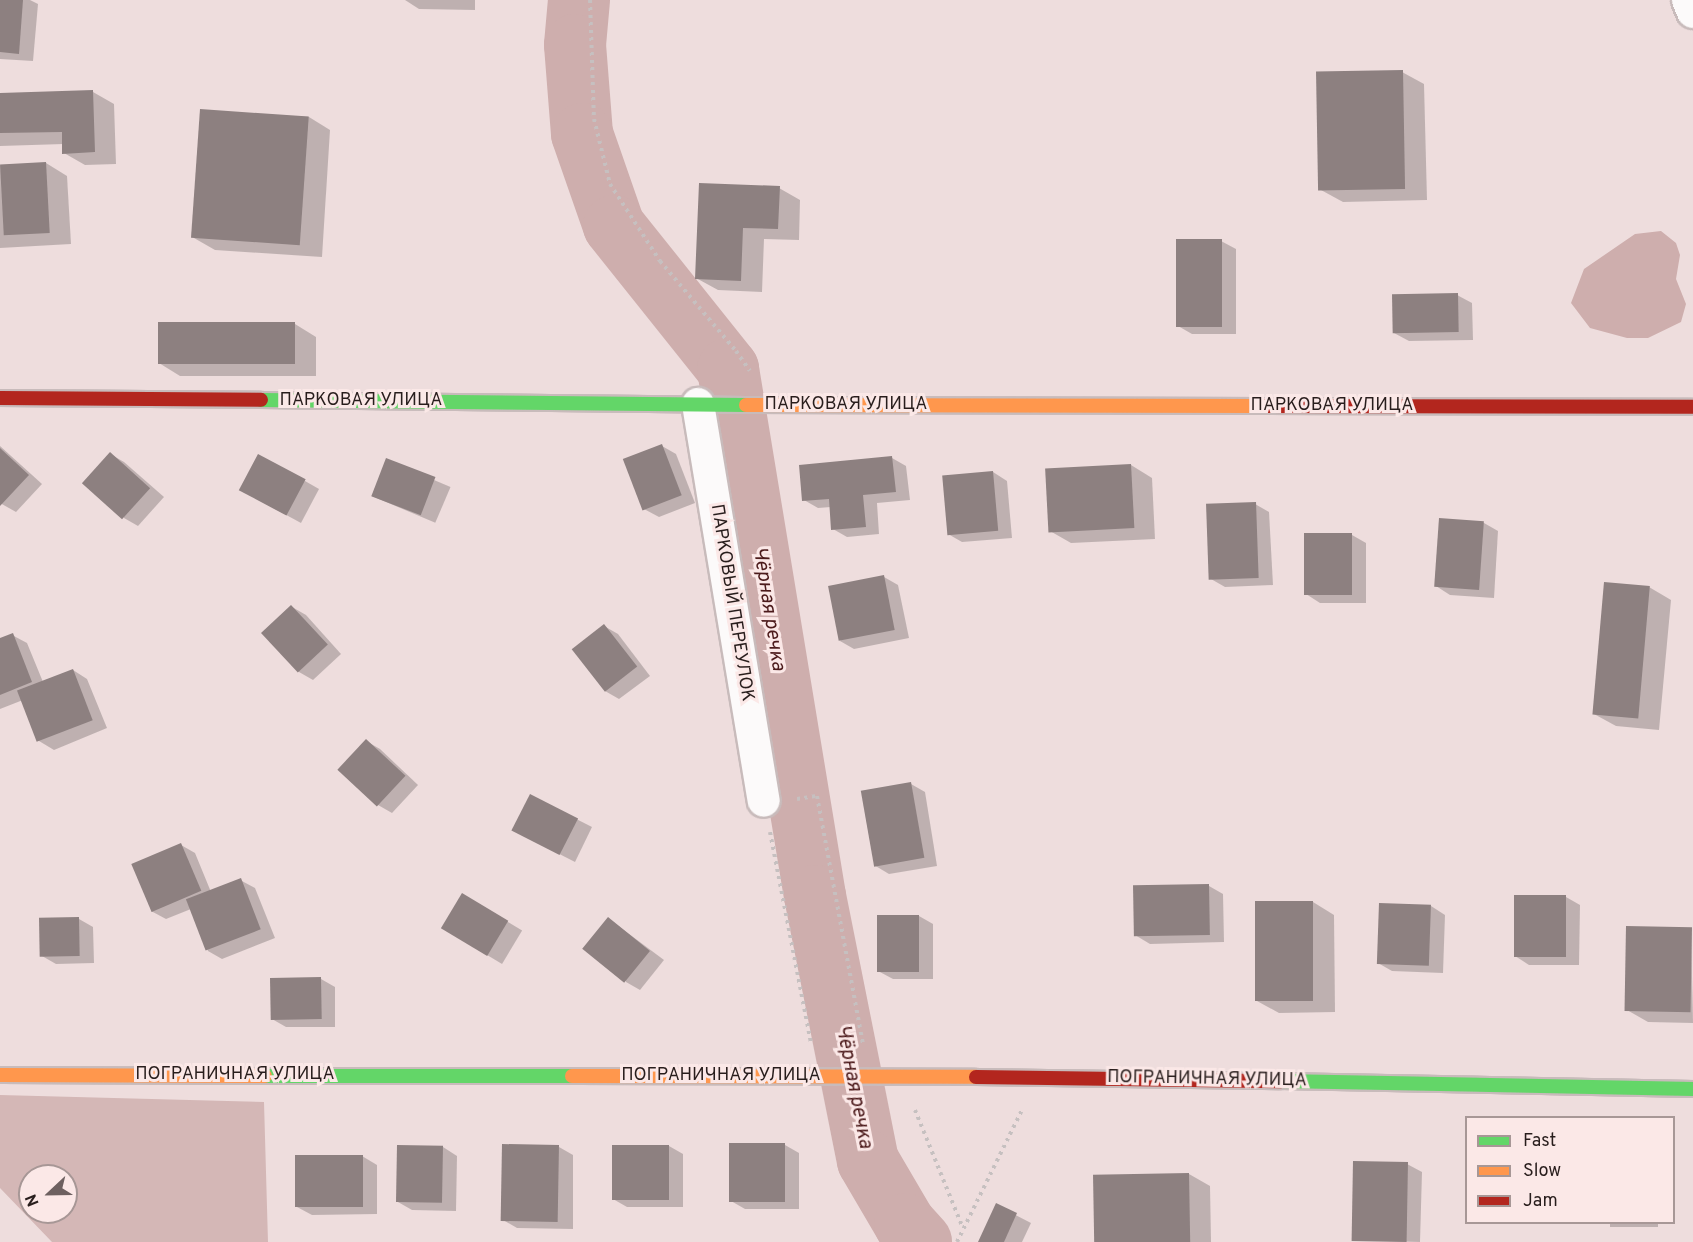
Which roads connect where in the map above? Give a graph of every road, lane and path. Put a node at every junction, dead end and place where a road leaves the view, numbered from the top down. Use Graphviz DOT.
graph roads {
  1 [pos="590,0"];
  2 [pos="1688,0"];
  3 [pos="1693,12"];
  4 [pos="0,398"];
  5 [pos="704,404"];
  6 [pos="766,405"];
  7 [pos="1693,407"];
  8 [pos="812,796"];
  9 [pos="764,801"];
  10 [pos="0,1075"];
  11 [pos="824,1076"];
  12 [pos="867,1076"];
  13 [pos="901,1076"];
  14 [pos="1038,1077"];
  15 [pos="1693,1089"];
  16 [pos="963,1228"];
  17 [pos="957,1242"];
  1 -- 6 [label="path"];
  2 -- 3 [label="street"];
  4 -- 5 [label="street, ПАРКОВАЯ УЛИЦА"];
  5 -- 6 [label="street, ПАРКОВАЯ УЛИЦА"];
  5 -- 9 [label="street, ПАРКОВЫЙ ПЕРЕУЛОК"];
  6 -- 7 [label="street, ПАРКОВАЯ УЛИЦА"];
  8 -- 12 [label="path"];
  9 -- 11 [label="path"];
  10 -- 11 [label="street, ПОГРАНИЧНАЯ УЛИЦА"];
  11 -- 12 [label="street, ПОГРАНИЧНАЯ УЛИЦА"];
  12 -- 13 [label="street, ПОГРАНИЧНАЯ УЛИЦА"];
  13 -- 14 [label="street, ПОГРАНИЧНАЯ УЛИЦА"];
  13 -- 16 [label="path"];
  14 -- 15 [label="street, ПОГРАНИЧНАЯ УЛИЦА"];
  14 -- 16 [label="path"];
  16 -- 17 [label="path"];
}
